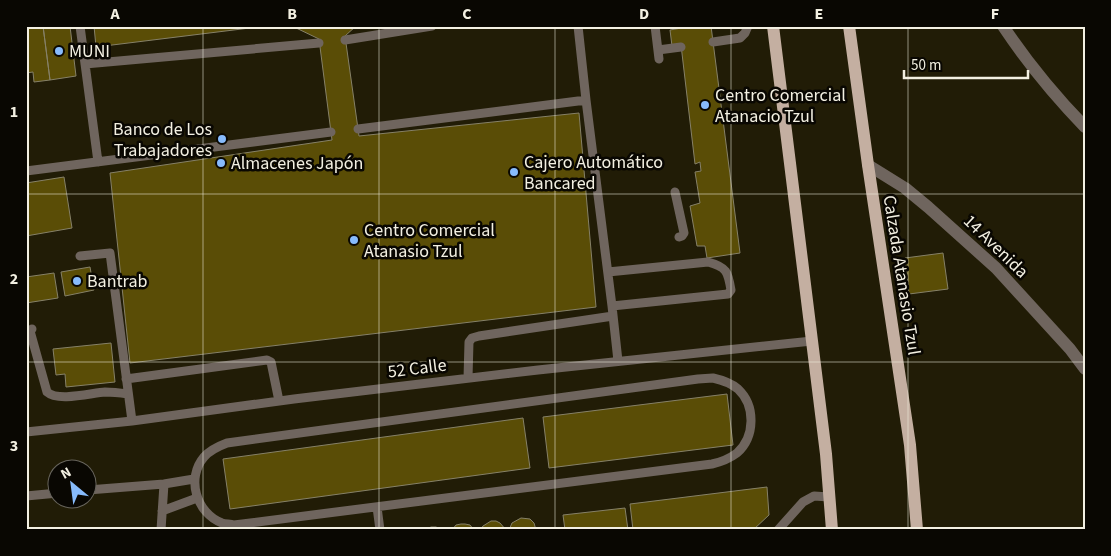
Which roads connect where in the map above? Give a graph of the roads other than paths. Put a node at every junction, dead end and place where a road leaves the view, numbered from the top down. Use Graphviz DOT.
graph roads {
  1 [pos="80,26"];
  2 [pos="432,26"];
  3 [pos="578,26"];
  4 [pos="655,26"];
  5 [pos="748,26"];
  6 [pos="773,26"];
  7 [pos="848,26"];
  8 [pos="1003,26"];
  9 [pos="345,40"];
  10 [pos="713,42"];
  11 [pos="319,43"];
  12 [pos="681,47"];
  13 [pos="85,64"];
  14 [pos="586,100"];
  15 [pos="1085,127"];
  16 [pos="358,129"];
  17 [pos="331,132"];
  18 [pos="98,162"];
  19 [pos="868,165"];
  20 [pos="26,171"];
  21 [pos="675,192"];
  22 [pos="679,237"];
  23 [pos="80,256"];
  24 [pos="608,272"];
  25 [pos="612,306"];
  26 [pos="613,316"];
  27 [pos="32,329"];
  28 [pos="812,341"];
  29 [pos="618,361"];
  30 [pos="1085,369"];
  31 [pos="468,378"];
  32 [pos="126,379"];
  33 [pos="128,394"];
  34 [pos="279,401"];
  35 [pos="132,421"];
  36 [pos="26,432"];
  37 [pos="194,479"];
  38 [pos="164,484"];
  39 [pos="98,489"];
  40 [pos="48,494"];
  41 [pos="26,496"];
  42 [pos="829,497"];
  43 [pos="198,498"];
  44 [pos="377,506"];
  45 [pos="162,511"];
  46 [pos="161,530"];
  47 [pos="380,530"];
  48 [pos="778,530"];
  49 [pos="832,530"];
  50 [pos="917,530"];
  1 -- 13 [label="lane"];
  2 -- 9 [label="lane"];
  3 -- 14 [label="lane"];
  4 -- 12 [label="lane"];
  5 -- 10 [label="lane"];
  6 -- 28 [label="main road"];
  7 -- 19 [label="main road, Calzada Atanasio Tzul"];
  8 -- 15 [label="street"];
  11 -- 13 [label="lane"];
  13 -- 18 [label="lane"];
  14 -- 16 [label="lane"];
  14 -- 24 [label="lane"];
  17 -- 18 [label="lane"];
  18 -- 20 [label="lane"];
  19 -- 30 [label="street, 14 Avenida"];
  19 -- 50 [label="main road, Calzada Atanasio Tzul"];
  21 -- 22 [label="lane"];
  23 -- 32 [label="lane"];
  24 -- 25 [label="lane"];
  24 -- 25 [label="lane"];
  25 -- 26 [label="lane"];
  26 -- 29 [label="lane"];
  26 -- 31 [label="lane"];
  27 -- 33 [label="lane"];
  28 -- 29 [label="lane, 52 Calle"];
  28 -- 42 [label="main road"];
  29 -- 31 [label="lane, 52 Calle"];
  31 -- 34 [label="lane, 52 Calle"];
  32 -- 33 [label="lane"];
  32 -- 34 [label="lane"];
  33 -- 35 [label="lane"];
  34 -- 35 [label="lane, 52 Calle"];
  35 -- 36 [label="lane, 52 Calle"];
  37 -- 38 [label="lane"];
  37 -- 43 [label="lane"];
  37 -- 44 [label="lane"];
  38 -- 39 [label="lane"];
  38 -- 45 [label="lane"];
  40 -- 41 [label="lane"];
  42 -- 48 [label="lane"];
  42 -- 49 [label="main road"];
  43 -- 44 [label="lane"];
  43 -- 45 [label="lane"];
  44 -- 47 [label="lane"];
  45 -- 46 [label="lane"];
}
